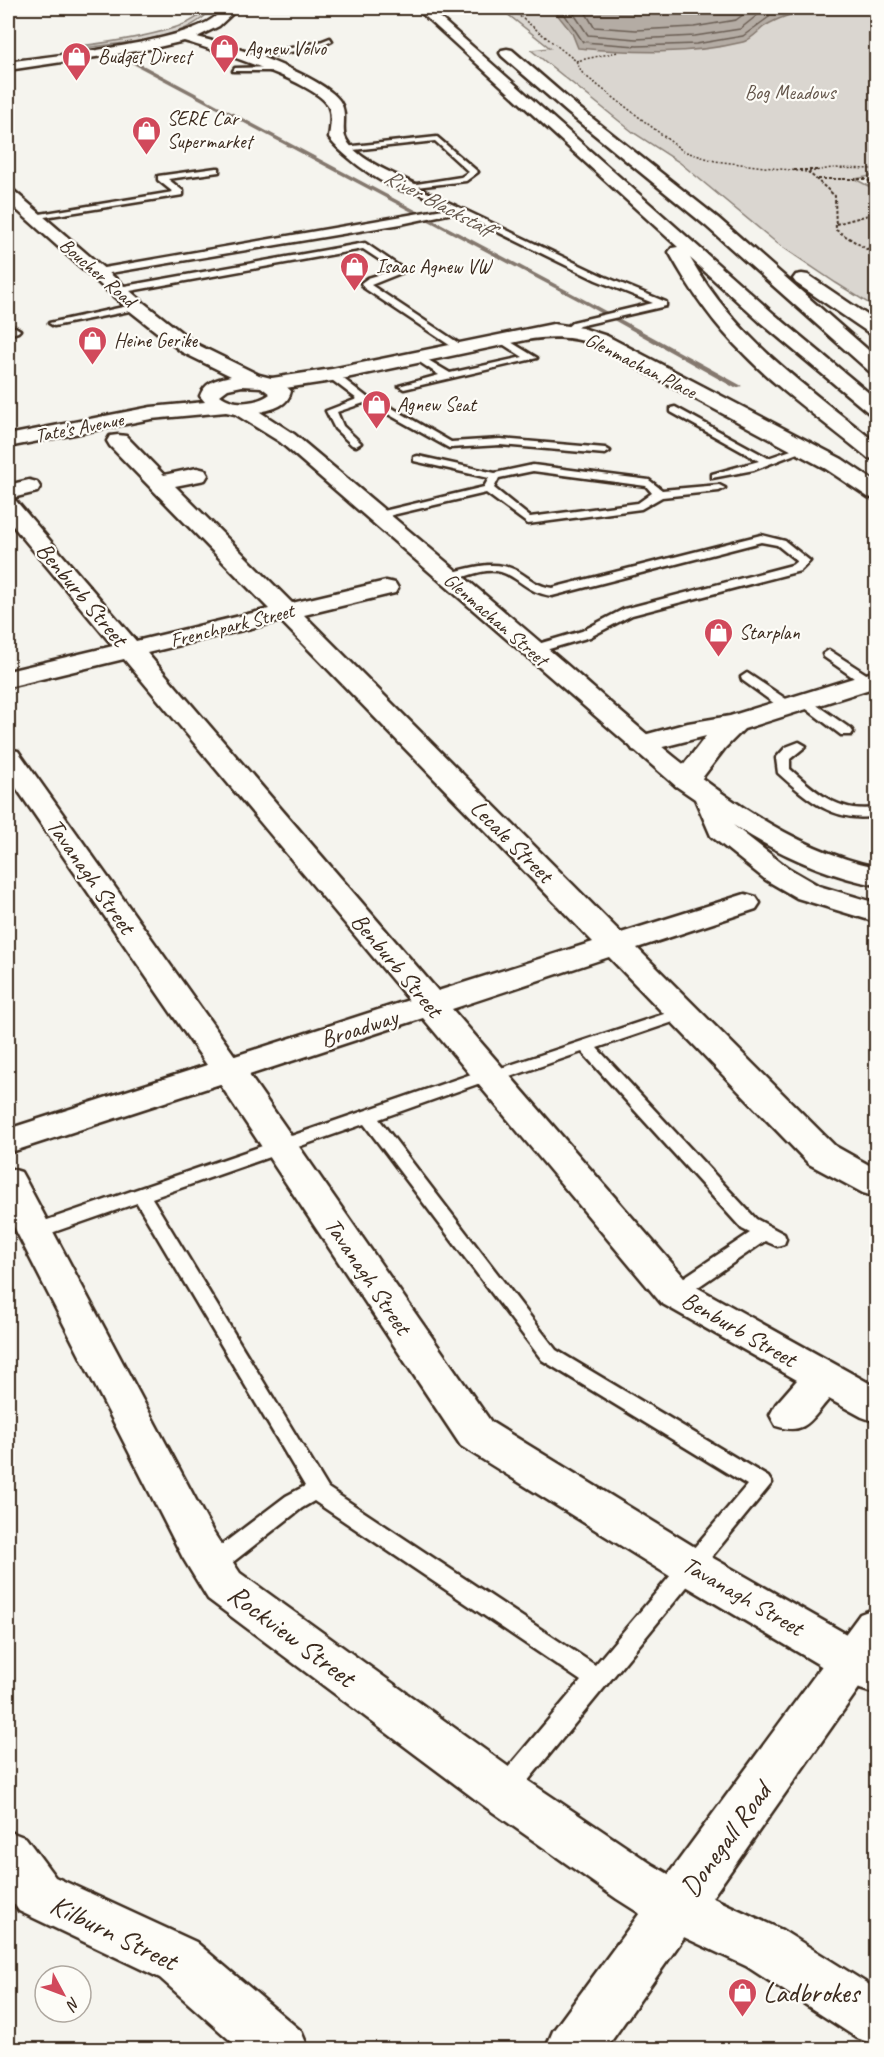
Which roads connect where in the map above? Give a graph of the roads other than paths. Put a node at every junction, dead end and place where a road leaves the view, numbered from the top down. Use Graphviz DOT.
graph roads {
  1 [pos="228,8"];
  2 [pos="422,8"];
  3 [pos="183,37"];
  4 [pos="330,40"];
  5 [pos="496,44"];
  6 [pos="247,58"];
  7 [pos="8,66"];
  8 [pos="272,69"];
  9 [pos="235,70"];
  10 [pos="344,149"];
  11 [pos="216,170"];
  12 [pos="411,187"];
  13 [pos="8,194"];
  14 [pos="458,208"];
  15 [pos="32,216"];
  16 [pos="712,222"];
  17 [pos="671,230"];
  18 [pos="98,272"];
  19 [pos="119,290"];
  20 [pos="137,306"];
  21 [pos="54,323"];
  22 [pos="575,327"];
  23 [pos="876,328"];
  24 [pos="501,339"];
  25 [pos="189,348"];
  26 [pos="460,348"];
  27 [pos="418,357"];
  28 [pos="876,367"];
  29 [pos="330,376"];
  30 [pos="449,377"];
  31 [pos="404,386"];
  32 [pos="213,389"];
  33 [pos="270,390"];
  34 [pos="364,400"];
  35 [pos="233,407"];
  36 [pos="876,409"];
  37 [pos="675,410"];
  38 [pos="151,413"];
  39 [pos="287,438"];
  40 [pos="8,441"];
  41 [pos="118,441"];
  42 [pos="356,443"];
  43 [pos="803,449"];
  44 [pos="605,450"];
  45 [pos="876,453"];
  46 [pos="418,459"];
  47 [pos="766,461"];
  48 [pos="196,475"];
  49 [pos="495,476"];
  50 [pos="716,476"];
  51 [pos="159,483"];
  52 [pos="719,488"];
  53 [pos="488,489"];
  54 [pos="876,492"];
  55 [pos="659,494"];
  56 [pos="15,495"];
  57 [pos="375,516"];
  58 [pos="450,577"];
  59 [pos="386,588"];
  60 [pos="286,612"];
  61 [pos="129,650"];
  62 [pos="532,650"];
  63 [pos="829,654"];
  64 [pos="747,678"];
  65 [pos="8,679"];
  66 [pos="873,681"];
  67 [pos="796,704"];
  68 [pos="734,723"];
  69 [pos="846,732"];
  70 [pos="643,744"];
  71 [pos="799,746"];
  72 [pos="8,757"];
  73 [pos="697,788"];
  74 [pos="876,812"];
  75 [pos="876,876"];
  76 [pos="745,903"];
  77 [pos="876,913"];
  78 [pos="615,945"];
  79 [pos="430,1005"];
  80 [pos="682,1013"];
  81 [pos="585,1045"];
  82 [pos="228,1070"];
  83 [pos="490,1075"];
  84 [pos="368,1117"];
  85 [pos="8,1141"];
  86 [pos="280,1147"];
  87 [pos="8,1181"];
  88 [pos="876,1184"];
  89 [pos="141,1195"];
  90 [pos="34,1232"];
  91 [pos="675,1293"];
  92 [pos="824,1377"];
  93 [pos="876,1406"];
  94 [pos="790,1415"];
  95 [pos="317,1489"];
  96 [pos="209,1566"];
  97 [pos="691,1567"];
  98 [pos="868,1654"];
  99 [pos="597,1679"];
  100 [pos="504,1792"];
  101 [pos="17,1884"];
  102 [pos="676,1907"];
  103 [pos="876,2019"];
  104 [pos="282,2049"];
  105 [pos="572,2049"];
  1 -- 3 [label="main road"];
  2 -- 17 [label="main road"];
  3 -- 6 [label="main road"];
  3 -- 7 [label="main road"];
  4 -- 6 [label="lane"];
  5 -- 16 [label="main road"];
  6 -- 8 [label="main road"];
  8 -- 9 [label="lane"];
  8 -- 10 [label="main road"];
  10 -- 12 [label="main road"];
  10 -- 12 [label="lane"];
  11 -- 15 [label="lane"];
  12 -- 14 [label="lane"];
  13 -- 15 [label="main road, Boucher Road"];
  14 -- 18 [label="lane"];
  14 -- 22 [label="lane"];
  15 -- 18 [label="main road, Boucher Road"];
  16 -- 23 [label="main road"];
  16 -- 28 [label="main road"];
  17 -- 36 [label="main road"];
  17 -- 45 [label="main road"];
  18 -- 19 [label="main road, Boucher Road"];
  19 -- 20 [label="main road, Boucher Road"];
  19 -- 26 [label="lane"];
  20 -- 21 [label="lane"];
  20 -- 25 [label="main road, Boucher Road"];
  22 -- 24 [label="main road, Glenmachan Place"];
  22 -- 43 [label="main road, Glenmachan Place"];
  24 -- 26 [label="main road, Glenmachan Place"];
  24 -- 30 [label="lane"];
  25 -- 32 [label="main road, Boucher Road"];
  25 -- 33 [label="main road, Boucher Road"];
  26 -- 27 [label="main road, Glenmachan Place"];
  27 -- 29 [label="main road, Glenmachan Place"];
  27 -- 30 [label="lane"];
  29 -- 33 [label="main road, Glenmachan Place"];
  29 -- 34 [label="lane"];
  30 -- 31 [label="lane"];
  32 -- 33 [label="main road, Tate's Avenue"];
  32 -- 35 [label="main road, Boucher Road"];
  32 -- 38 [label="main road, Tate's Avenue"];
  33 -- 35 [label="main road, Tate's Avenue"];
  33 -- 39 [label="main road"];
  34 -- 42 [label="lane"];
  34 -- 44 [label="lane"];
  35 -- 38 [label="main road, Tate's Avenue"];
  35 -- 39 [label="main road, Glenmachan Street"];
  37 -- 47 [label="lane"];
  38 -- 40 [label="main road, Tate's Avenue"];
  39 -- 57 [label="main road, Glenmachan Street"];
  41 -- 51 [label="main road, Lecale Street"];
  43 -- 47 [label="lane"];
  43 -- 54 [label="main road, Glenmachan Place"];
  46 -- 49 [label="lane"];
  47 -- 50 [label="lane"];
  48 -- 51 [label="main road"];
  49 -- 53 [label="lane"];
  49 -- 55 [label="lane"];
  51 -- 60 [label="main road, Lecale Street"];
  52 -- 55 [label="lane"];
  53 -- 55 [label="lane"];
  53 -- 57 [label="lane"];
  56 -- 61 [label="main road, Benburb Street"];
  57 -- 58 [label="main road, Glenmachan Street"];
  58 -- 62 [label="main road, Glenmachan Street"];
  58 -- 62 [label="lane"];
  59 -- 60 [label="main road, Frenchpark Street"];
  60 -- 61 [label="main road, Frenchpark Street"];
  60 -- 78 [label="main road, Lecale Street"];
  61 -- 65 [label="main road, Frenchpark Street"];
  61 -- 79 [label="main road, Benburb Street"];
  62 -- 70 [label="main road, Glenmachan Street"];
  63 -- 66 [label="lane"];
  64 -- 67 [label="lane"];
  66 -- 67 [label="main road"];
  67 -- 68 [label="main road"];
  67 -- 69 [label="lane"];
  68 -- 70 [label="main road"];
  68 -- 73 [label="main road"];
  70 -- 73 [label="main road, Glenmachan Street"];
  71 -- 74 [label="lane"];
  72 -- 82 [label="main road, Tavanagh Street"];
  73 -- 75 [label="main road, Glenmachan Street"];
  73 -- 77 [label="main road, Glenmachan Street"];
  76 -- 78 [label="main road, Broadway"];
  78 -- 79 [label="main road, Broadway"];
  78 -- 80 [label="main road, Lecale Street"];
  79 -- 82 [label="main road, Broadway"];
  79 -- 83 [label="main road, Benburb Street"];
  80 -- 81 [label="lane"];
  80 -- 88 [label="main road, Lecale Street"];
  81 -- 83 [label="lane"];
  81 -- 91 [label="lane"];
  82 -- 85 [label="main road, Broadway"];
  82 -- 86 [label="main road, Tavanagh Street"];
  83 -- 84 [label="lane"];
  83 -- 91 [label="main road, Benburb Street"];
  84 -- 86 [label="lane"];
  84 -- 97 [label="lane"];
  86 -- 89 [label="lane"];
  86 -- 97 [label="main road, Tavanagh Street"];
  87 -- 90 [label="main road, Rockview Street"];
  89 -- 90 [label="lane"];
  89 -- 95 [label="lane"];
  90 -- 96 [label="main road, Rockview Street"];
  91 -- 92 [label="main road, Benburb Street"];
  92 -- 93 [label="main road, Benburb Street"];
  92 -- 94 [label="main road, Benburb Street"];
  95 -- 96 [label="lane"];
  95 -- 99 [label="lane"];
  96 -- 100 [label="main road, Rockview Street"];
  97 -- 98 [label="main road, Tavanagh Street"];
  97 -- 99 [label="lane"];
  98 -- 102 [label="main road, Donegall Road"];
  99 -- 100 [label="lane"];
  100 -- 102 [label="main road, Rockview Street"];
  101 -- 104 [label="main road, Kilburn Street"];
  102 -- 103 [label="main road, Rockview Street"];
  102 -- 105 [label="main road, Donegall Road"];
}
